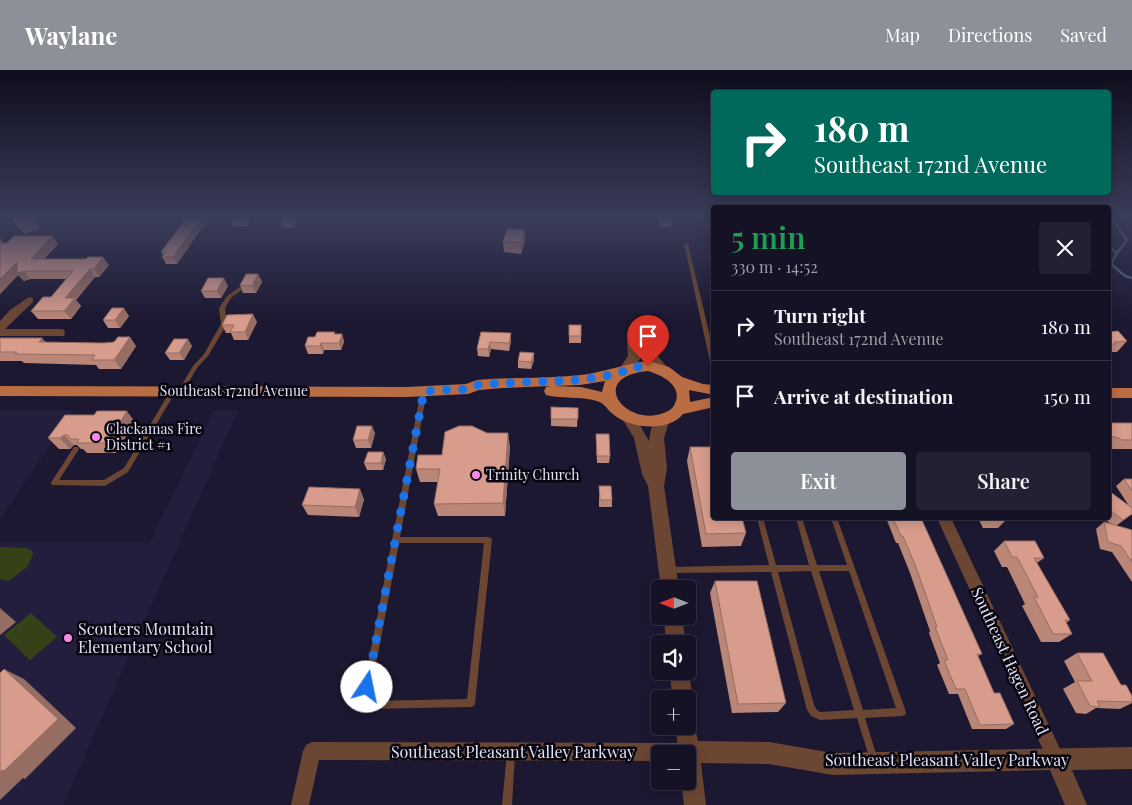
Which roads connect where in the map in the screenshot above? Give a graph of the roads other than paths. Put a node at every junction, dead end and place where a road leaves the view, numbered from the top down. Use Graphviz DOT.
graph roads {
  1 [pos="687,250"];
  2 [pos="241,288"];
  3 [pos="29,300"];
  4 [pos="0,327"];
  5 [pos="0,332"];
  6 [pos="60,332"];
  7 [pos="711,353"];
  8 [pos="662,369"];
  9 [pos="622,371"];
  10 [pos="678,381"];
  11 [pos="468,389"];
  12 [pos="711,390"];
  13 [pos="0,391"];
  14 [pos="177,391"];
  15 [pos="424,391"];
  16 [pos="1111,393"];
  17 [pos="1132,393"];
  18 [pos="609,400"];
  19 [pos="711,403"];
  20 [pos="679,410"];
  21 [pos="628,417"];
  22 [pos="663,420"];
  23 [pos="76,449"];
  24 [pos="656,486"];
  25 [pos="761,520"];
  26 [pos="800,520"];
  27 [pos="835,520"];
  28 [pos="945,520"];
  29 [pos="395,540"];
  30 [pos="814,568"];
  31 [pos="852,568"];
  32 [pos="774,569"];
  33 [pos="668,570"];
  34 [pos="669,580"];
  35 [pos="860,715"];
  36 [pos="511,752"];
  37 [pos="651,752"];
  38 [pos="696,752"];
  39 [pos="1132,758"];
  40 [pos="1056,759"];
  41 [pos="875,763"];
  42 [pos="693,790"];
  43 [pos="300,805"];
  44 [pos="507,805"];
  45 [pos="695,805"];
  46 [pos="1076,805"];
  1 -- 7 [label="lane"];
  2 -- 14 [label="lane"];
  3 -- 4 [label="street"];
  5 -- 6 [label="street"];
  8 -- 9 [label="main road, Southeast 172nd Avenue"];
  8 -- 9 [label="street"];
  8 -- 10 [label="main road"];
  9 -- 11 [label="main road, Southeast 172nd Avenue"];
  9 -- 18 [label="main road"];
  10 -- 12 [label="main road"];
  10 -- 20 [label="main road"];
  11 -- 15 [label="main road, Southeast 172nd Avenue"];
  11 -- 18 [label="main road, Southeast 172nd Avenue"];
  13 -- 14 [label="main road, Southeast 172nd Avenue"];
  14 -- 15 [label="main road, Southeast 172nd Avenue"];
  14 -- 23 [label="lane"];
  15 -- 29 [label="lane"];
  16 -- 17 [label="main road"];
  18 -- 21 [label="main road, Southeast 172nd Avenue"];
  19 -- 20 [label="main road"];
  20 -- 22 [label="main road"];
  21 -- 22 [label="main road"];
  21 -- 24 [label="street"];
  22 -- 24 [label="street"];
  24 -- 33 [label="street"];
  25 -- 32 [label="lane"];
  26 -- 30 [label="lane"];
  27 -- 31 [label="lane"];
  28 -- 40 [label="street, Southeast Hagen Road"];
  29 -- 29 [label="lane"];
  30 -- 31 [label="lane"];
  30 -- 32 [label="lane"];
  30 -- 35 [label="lane"];
  31 -- 35 [label="lane"];
  32 -- 33 [label="lane"];
  32 -- 35 [label="lane"];
  33 -- 34 [label="street"];
  35 -- 41 [label="lane"];
  36 -- 37 [label="street, Southeast Pleasant Valley Parkway"];
  36 -- 43 [label="street, Southeast Pleasant Valley Parkway"];
  36 -- 44 [label="lane"];
  38 -- 41 [label="street, Southeast Pleasant Valley Parkway"];
  39 -- 40 [label="street, Southeast Pleasant Valley Parkway"];
  40 -- 41 [label="street, Southeast Pleasant Valley Parkway"];
  40 -- 46 [label="street, Southeast Hagen Road"];
  42 -- 45 [label="street"];
}
